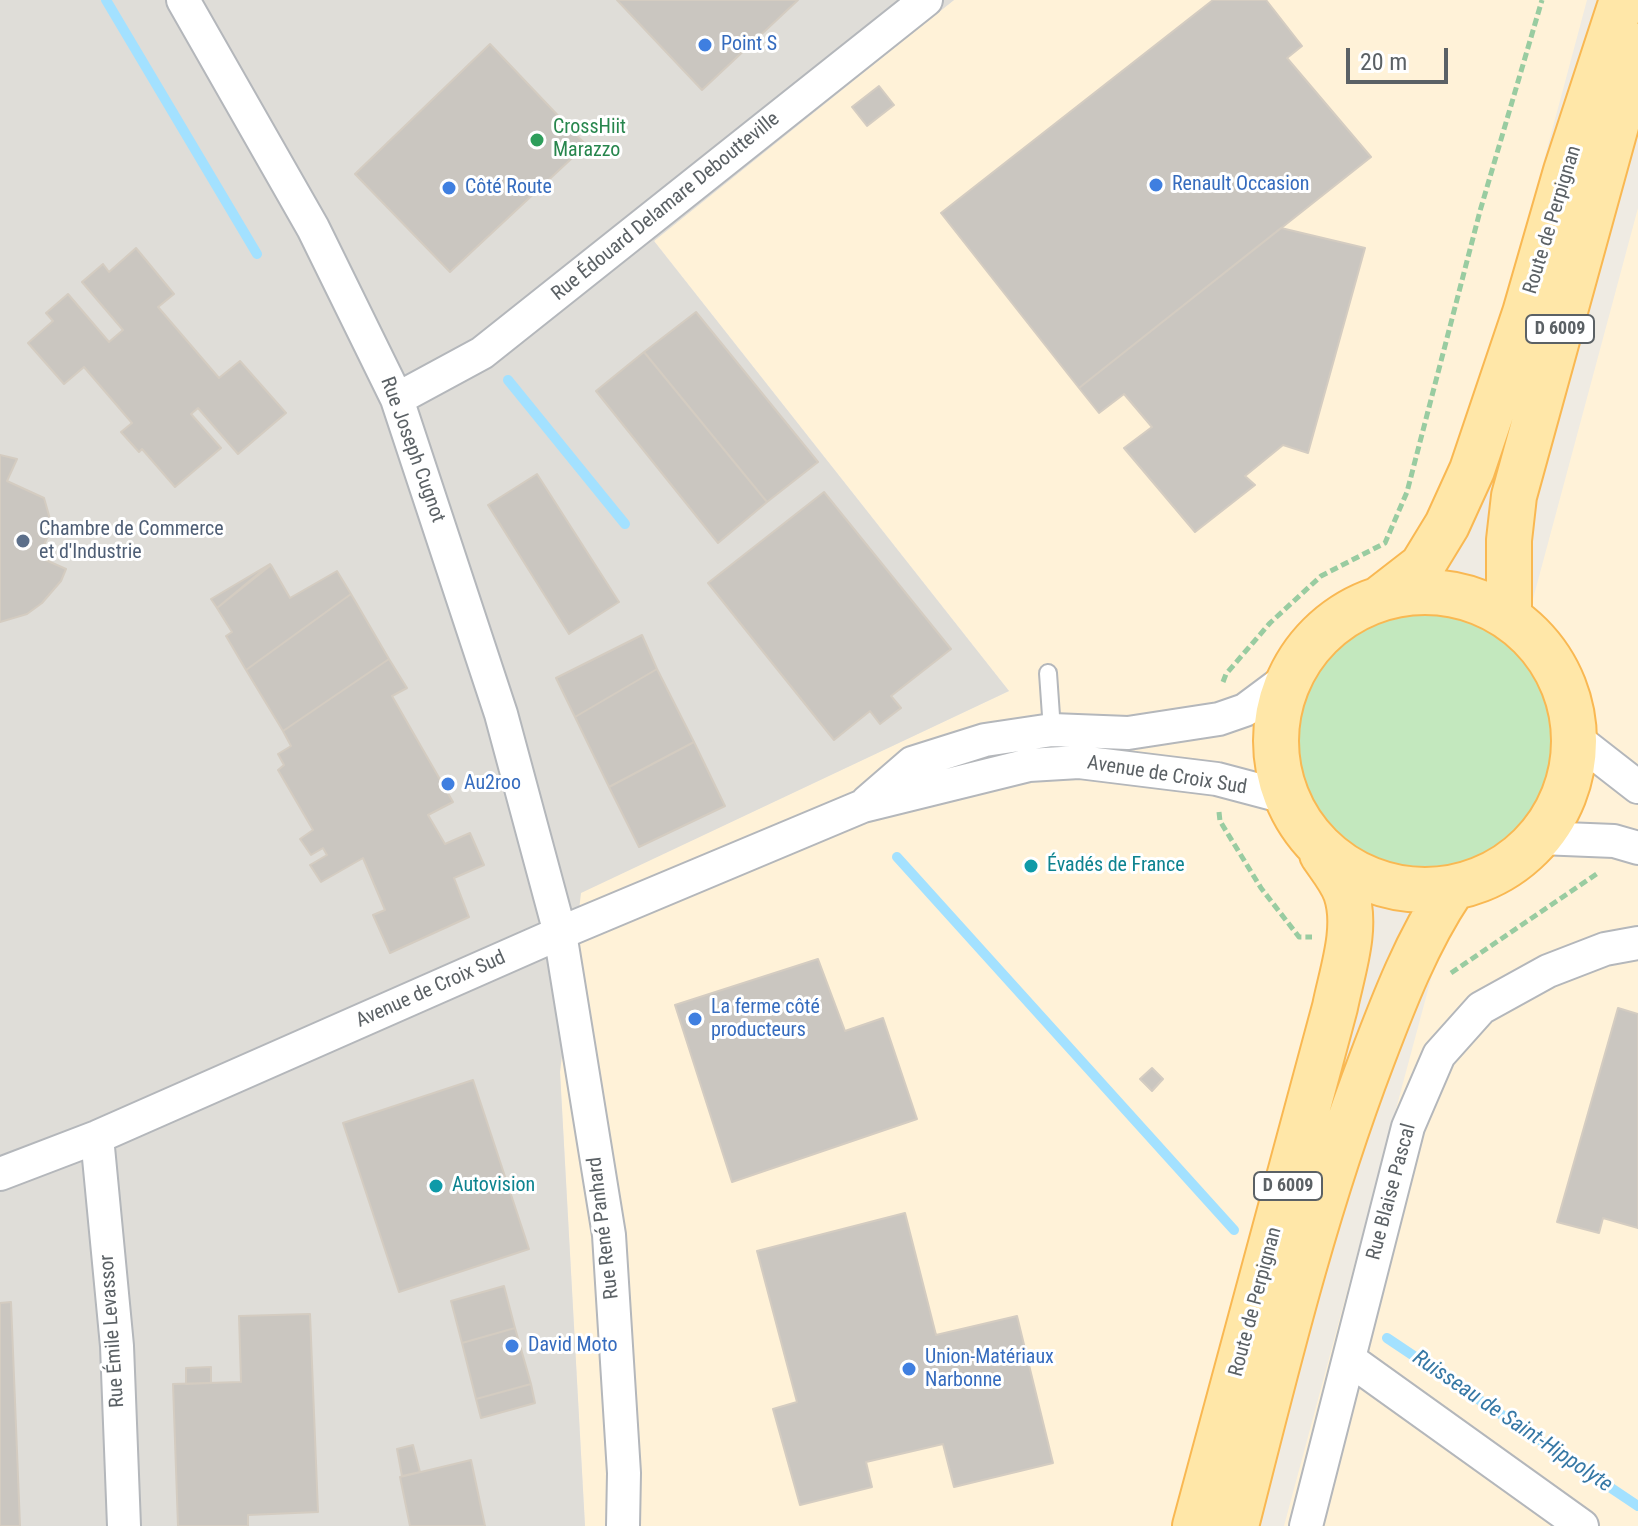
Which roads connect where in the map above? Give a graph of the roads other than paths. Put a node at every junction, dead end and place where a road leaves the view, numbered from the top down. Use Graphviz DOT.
graph roads {
  1 [pos="183,0"];
  2 [pos="1622,0"];
  3 [pos="915,3"];
  4 [pos="1638,46"];
  5 [pos="397,399"];
  6 [pos="1382,597"];
  7 [pos="1509,616"];
  8 [pos="1048,673"];
  9 [pos="1288,678"];
  10 [pos="1052,730"];
  11 [pos="1575,738"];
  12 [pos="1079,762"];
  13 [pos="1638,787"];
  14 [pos="1285,797"];
  15 [pos="863,806"];
  16 [pos="1540,838"];
  17 [pos="1319,848"];
  18 [pos="1638,848"];
  19 [pos="1452,889"];
  20 [pos="1638,920"];
  21 [pos="560,933"];
  22 [pos="1638,943"];
  23 [pos="1605,949"];
  24 [pos="97,1137"];
  25 [pos="0,1174"];
  26 [pos="1349,1359"];
  27 [pos="124,1526"];
  28 [pos="623,1526"];
  29 [pos="1195,1526"];
  30 [pos="1236,1526"];
  31 [pos="1306,1526"];
  32 [pos="1582,1526"];
  1 -- 5 [label="street, Rue Joseph Cugnot"];
  2 -- 6 [label="main road, Route de Perpignan / D 6009"];
  3 -- 5 [label="street, Rue Édouard Delamare Deboutteville"];
  4 -- 7 [label="main road, Route de Perpignan / D 6009"];
  5 -- 21 [label="street, Rue Joseph Cugnot"];
  6 -- 7 [label="main road"];
  6 -- 9 [label="main road"];
  7 -- 11 [label="main road"];
  8 -- 10 [label="lane"];
  9 -- 10 [label="street, Avenue de Croix Sud"];
  9 -- 14 [label="main road"];
  10 -- 12 [label="lane"];
  10 -- 15 [label="street, Avenue de Croix Sud"];
  11 -- 13 [label="street"];
  11 -- 16 [label="main road"];
  12 -- 14 [label="street, Avenue de Croix Sud"];
  12 -- 15 [label="street, Avenue de Croix Sud"];
  14 -- 17 [label="main road"];
  15 -- 21 [label="street, Avenue de Croix Sud"];
  16 -- 18 [label="street"];
  16 -- 19 [label="main road"];
  17 -- 19 [label="main road"];
  17 -- 29 [label="main road, Route de Perpignan / D 6009"];
  19 -- 30 [label="main road, Route de Perpignan / D 6009"];
  20 -- 23 [label="street, Rue Blaise Pascal"];
  21 -- 24 [label="street, Avenue de Croix Sud"];
  21 -- 28 [label="street, Rue René Panhard"];
  22 -- 23 [label="street, Rue Blaise Pascal"];
  23 -- 26 [label="street, Rue Blaise Pascal"];
  24 -- 25 [label="street, Avenue de Croix Sud"];
  24 -- 27 [label="street, Rue Émile Levassor"];
  26 -- 31 [label="street, Rue Blaise Pascal"];
  26 -- 32 [label="street"];
}
